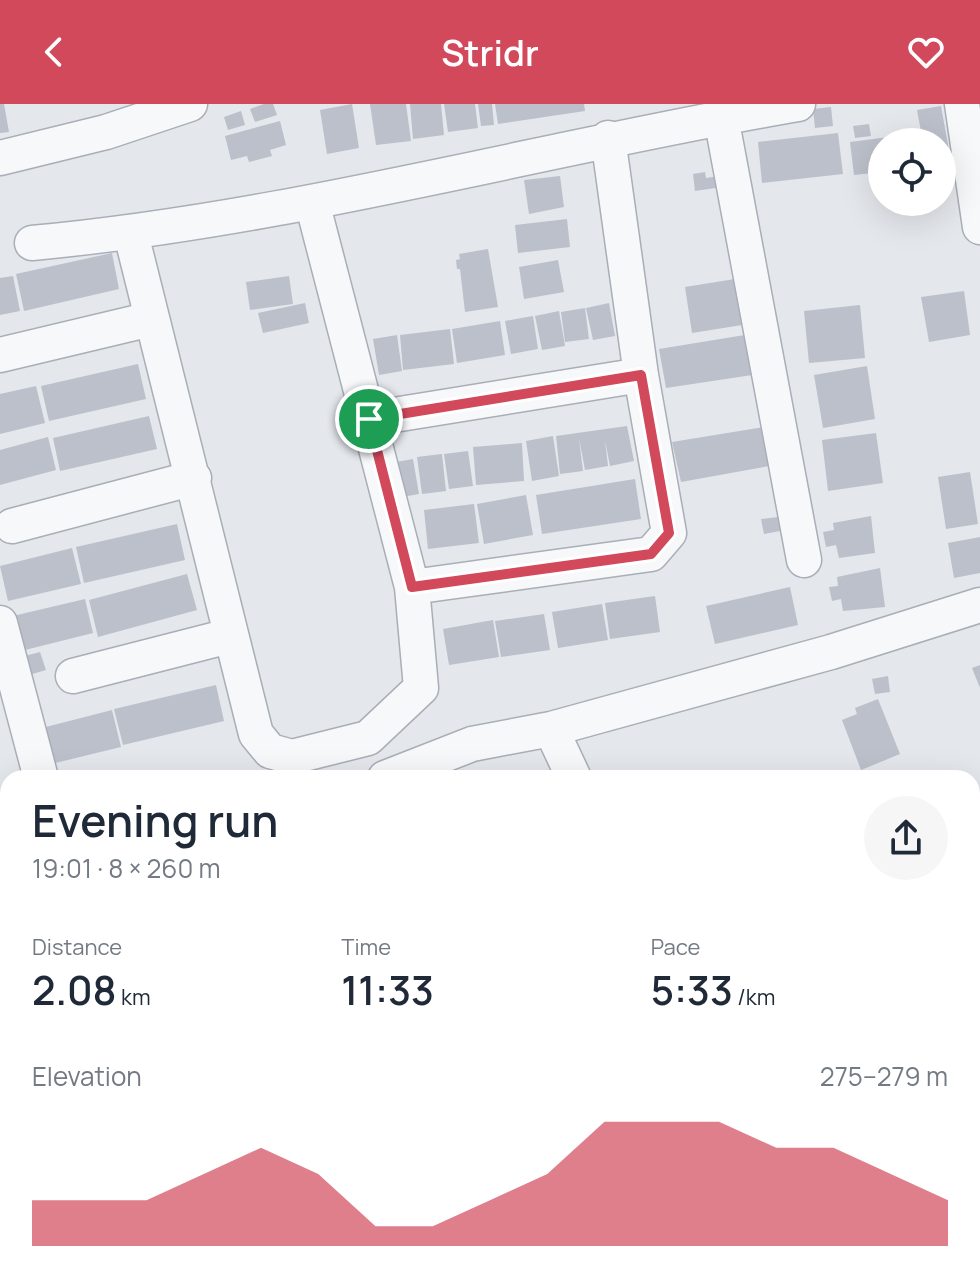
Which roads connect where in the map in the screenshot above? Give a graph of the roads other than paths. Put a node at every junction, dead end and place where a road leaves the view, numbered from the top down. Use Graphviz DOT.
graph roads {
  1 [pos="190,104"];
  2 [pos="798,104"];
  3 [pos="962,104"];
  4 [pos="721,117"];
  5 [pos="102,118"];
  6 [pos="608,138"];
  7 [pos="0,158"];
  8 [pos="312,202"];
  9 [pos="980,227"];
  10 [pos="131,234"];
  11 [pos="32,243"];
  12 [pos="151,319"];
  13 [pos="0,355"];
  14 [pos="641,375"];
  15 [pos="369,419"];
  16 [pos="194,478"];
  17 [pos="12,526"];
  18 [pos="804,560"];
  19 [pos="412,587"];
  20 [pos="980,605"];
  21 [pos="0,623"];
  22 [pos="229,636"];
  23 [pos="73,676"];
  24 [pos="551,729"];
  25 [pos="39,770"];
  26 [pos="405,770"];
  27 [pos="570,770"];
  1 -- 5 [label="street"];
  2 -- 4 [label="street"];
  3 -- 9 [label="street"];
  4 -- 6 [label="street"];
  4 -- 18 [label="street"];
  5 -- 7 [label="street"];
  6 -- 8 [label="street"];
  6 -- 14 [label="street"];
  8 -- 10 [label="street"];
  8 -- 15 [label="street"];
  10 -- 11 [label="street"];
  10 -- 12 [label="street"];
  12 -- 13 [label="street"];
  12 -- 16 [label="street"];
  14 -- 15 [label="street"];
  14 -- 19 [label="street"];
  15 -- 19 [label="street"];
  16 -- 17 [label="street"];
  16 -- 22 [label="street"];
  19 -- 22 [label="street"];
  20 -- 24 [label="street"];
  21 -- 25 [label="street"];
  22 -- 23 [label="street"];
  24 -- 26 [label="street"];
  24 -- 27 [label="street"];
}
